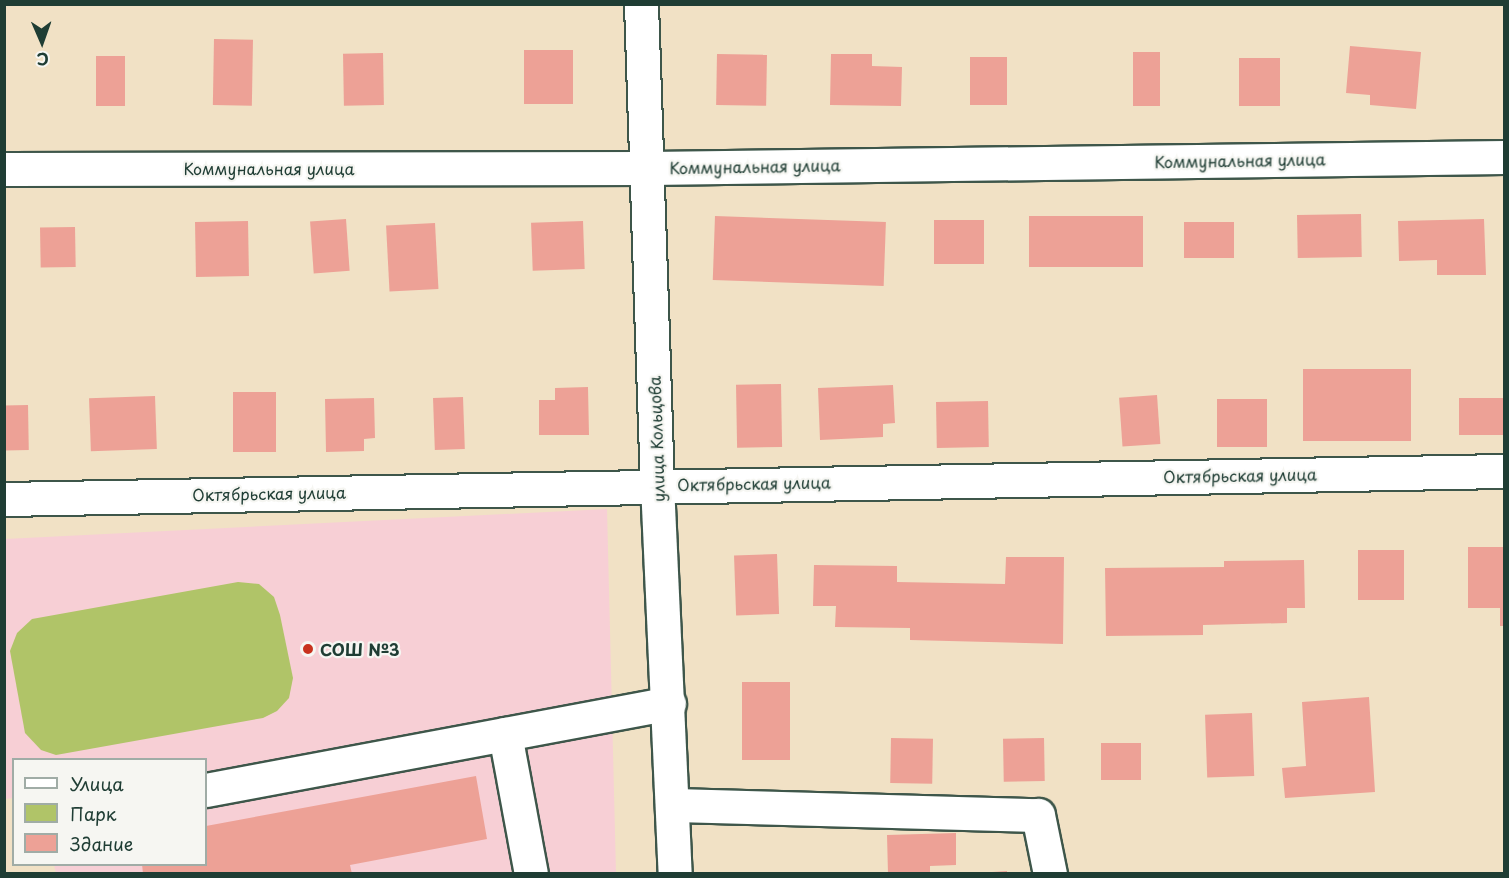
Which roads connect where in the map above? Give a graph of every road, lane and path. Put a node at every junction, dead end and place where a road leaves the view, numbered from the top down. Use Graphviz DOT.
graph roads {
  1 [pos="641,4"];
  2 [pos="1504,157"];
  3 [pos="649,168"];
  4 [pos="4,169"];
  5 [pos="1504,471"];
  6 [pos="657,484"];
  7 [pos="4,499"];
  8 [pos="669,703"];
  9 [pos="505,734"];
  10 [pos="207,790"];
  11 [pos="674,805"];
  12 [pos="531,873"];
  13 [pos="675,873"];
  14 [pos="1050,873"];
  1 -- 3 [label="street, улица Кольцова"];
  2 -- 3 [label="street, Коммунальная улица"];
  3 -- 4 [label="street, Коммунальная улица"];
  3 -- 6 [label="street, улица Кольцова"];
  5 -- 6 [label="street, Октябрьская улица"];
  6 -- 7 [label="street, Октябрьская улица"];
  6 -- 8 [label="street, улица Кольцова"];
  8 -- 9 [label="street"];
  8 -- 11 [label="street, улица Кольцова"];
  9 -- 10 [label="street"];
  9 -- 12 [label="street"];
  11 -- 13 [label="street, улица Кольцова"];
  11 -- 14 [label="street"];
}
